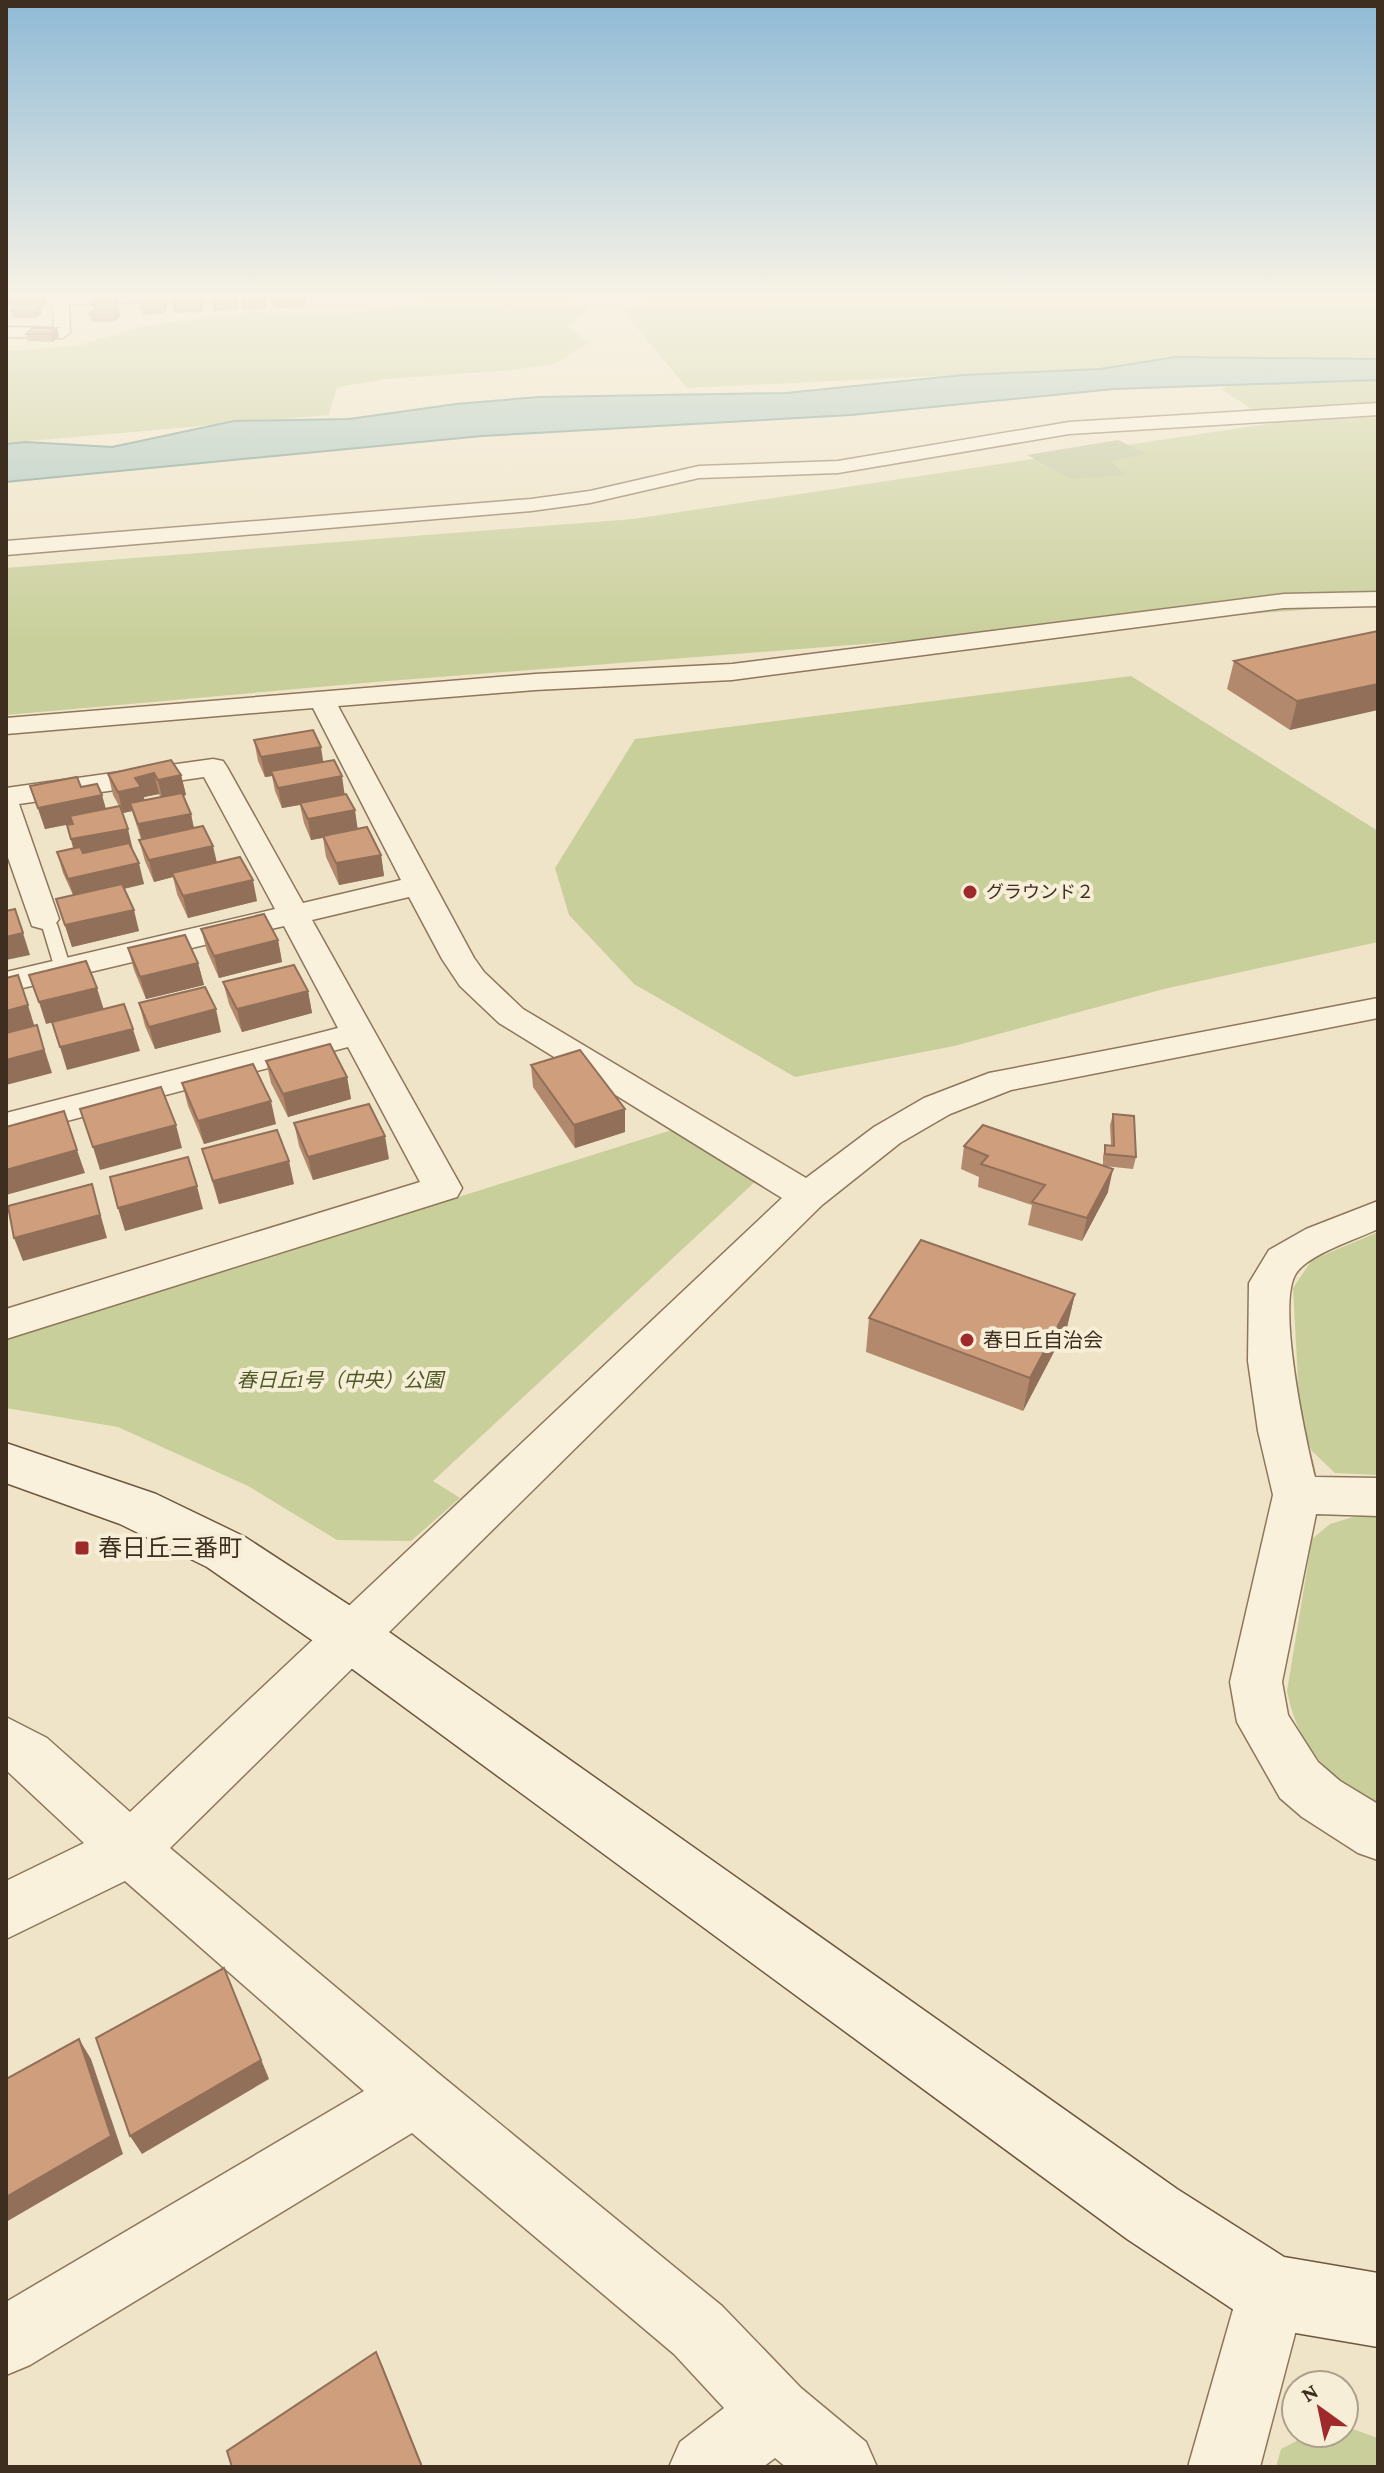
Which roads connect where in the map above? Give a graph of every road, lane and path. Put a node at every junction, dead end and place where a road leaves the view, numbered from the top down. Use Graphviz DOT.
graph roads {
  1 [pos="1371,409"];
  2 [pos="6,548"];
  3 [pos="1378,599"];
  4 [pos="321,699"];
  5 [pos="6,726"];
  6 [pos="6,797"];
  7 [pos="6,806"];
  8 [pos="419,885"];
  9 [pos="292,916"];
  10 [pos="43,919"];
  11 [pos="63,969"];
  12 [pos="6,982"];
  13 [pos="1378,1008"];
  14 [pos="360,1033"];
  15 [pos="6,1125"];
  16 [pos="808,1196"];
  17 [pos="1378,1214"];
  18 [pos="6,1324"];
  19 [pos="6,1463"];
  20 [pos="1296,1495"];
  21 [pos="1378,1497"];
  22 [pos="352,1637"];
  23 [pos="6,1741"];
  24 [pos="1378,1834"];
  25 [pos="130,1849"];
  26 [pos="6,1911"];
  27 [pos="416,2095"];
  28 [pos="1272,2292"];
  29 [pos="1378,2310"];
  30 [pos="6,2341"];
  31 [pos="776,2413"];
  32 [pos="705,2467"];
  33 [pos="841,2467"];
  34 [pos="1224,2467"];
  1 -- 2 [label="street"];
  3 -- 4 [label="street"];
  4 -- 5 [label="street"];
  4 -- 8 [label="street"];
  6 -- 9 [label="street"];
  7 -- 10 [label="street"];
  8 -- 9 [label="street"];
  8 -- 16 [label="street"];
  9 -- 11 [label="street"];
  9 -- 14 [label="street"];
  10 -- 11 [label="lane"];
  11 -- 12 [label="street"];
  13 -- 16 [label="street"];
  14 -- 15 [label="street"];
  14 -- 18 [label="street"];
  16 -- 22 [label="street"];
  17 -- 20 [label="street"];
  19 -- 22 [label="street"];
  20 -- 21 [label="street"];
  20 -- 24 [label="street"];
  22 -- 25 [label="street"];
  22 -- 28 [label="street"];
  23 -- 25 [label="street"];
  25 -- 26 [label="street"];
  25 -- 27 [label="street"];
  27 -- 30 [label="street"];
  27 -- 31 [label="street"];
  28 -- 29 [label="street"];
  28 -- 34 [label="street"];
  31 -- 32 [label="street"];
  31 -- 33 [label="street"];
}
